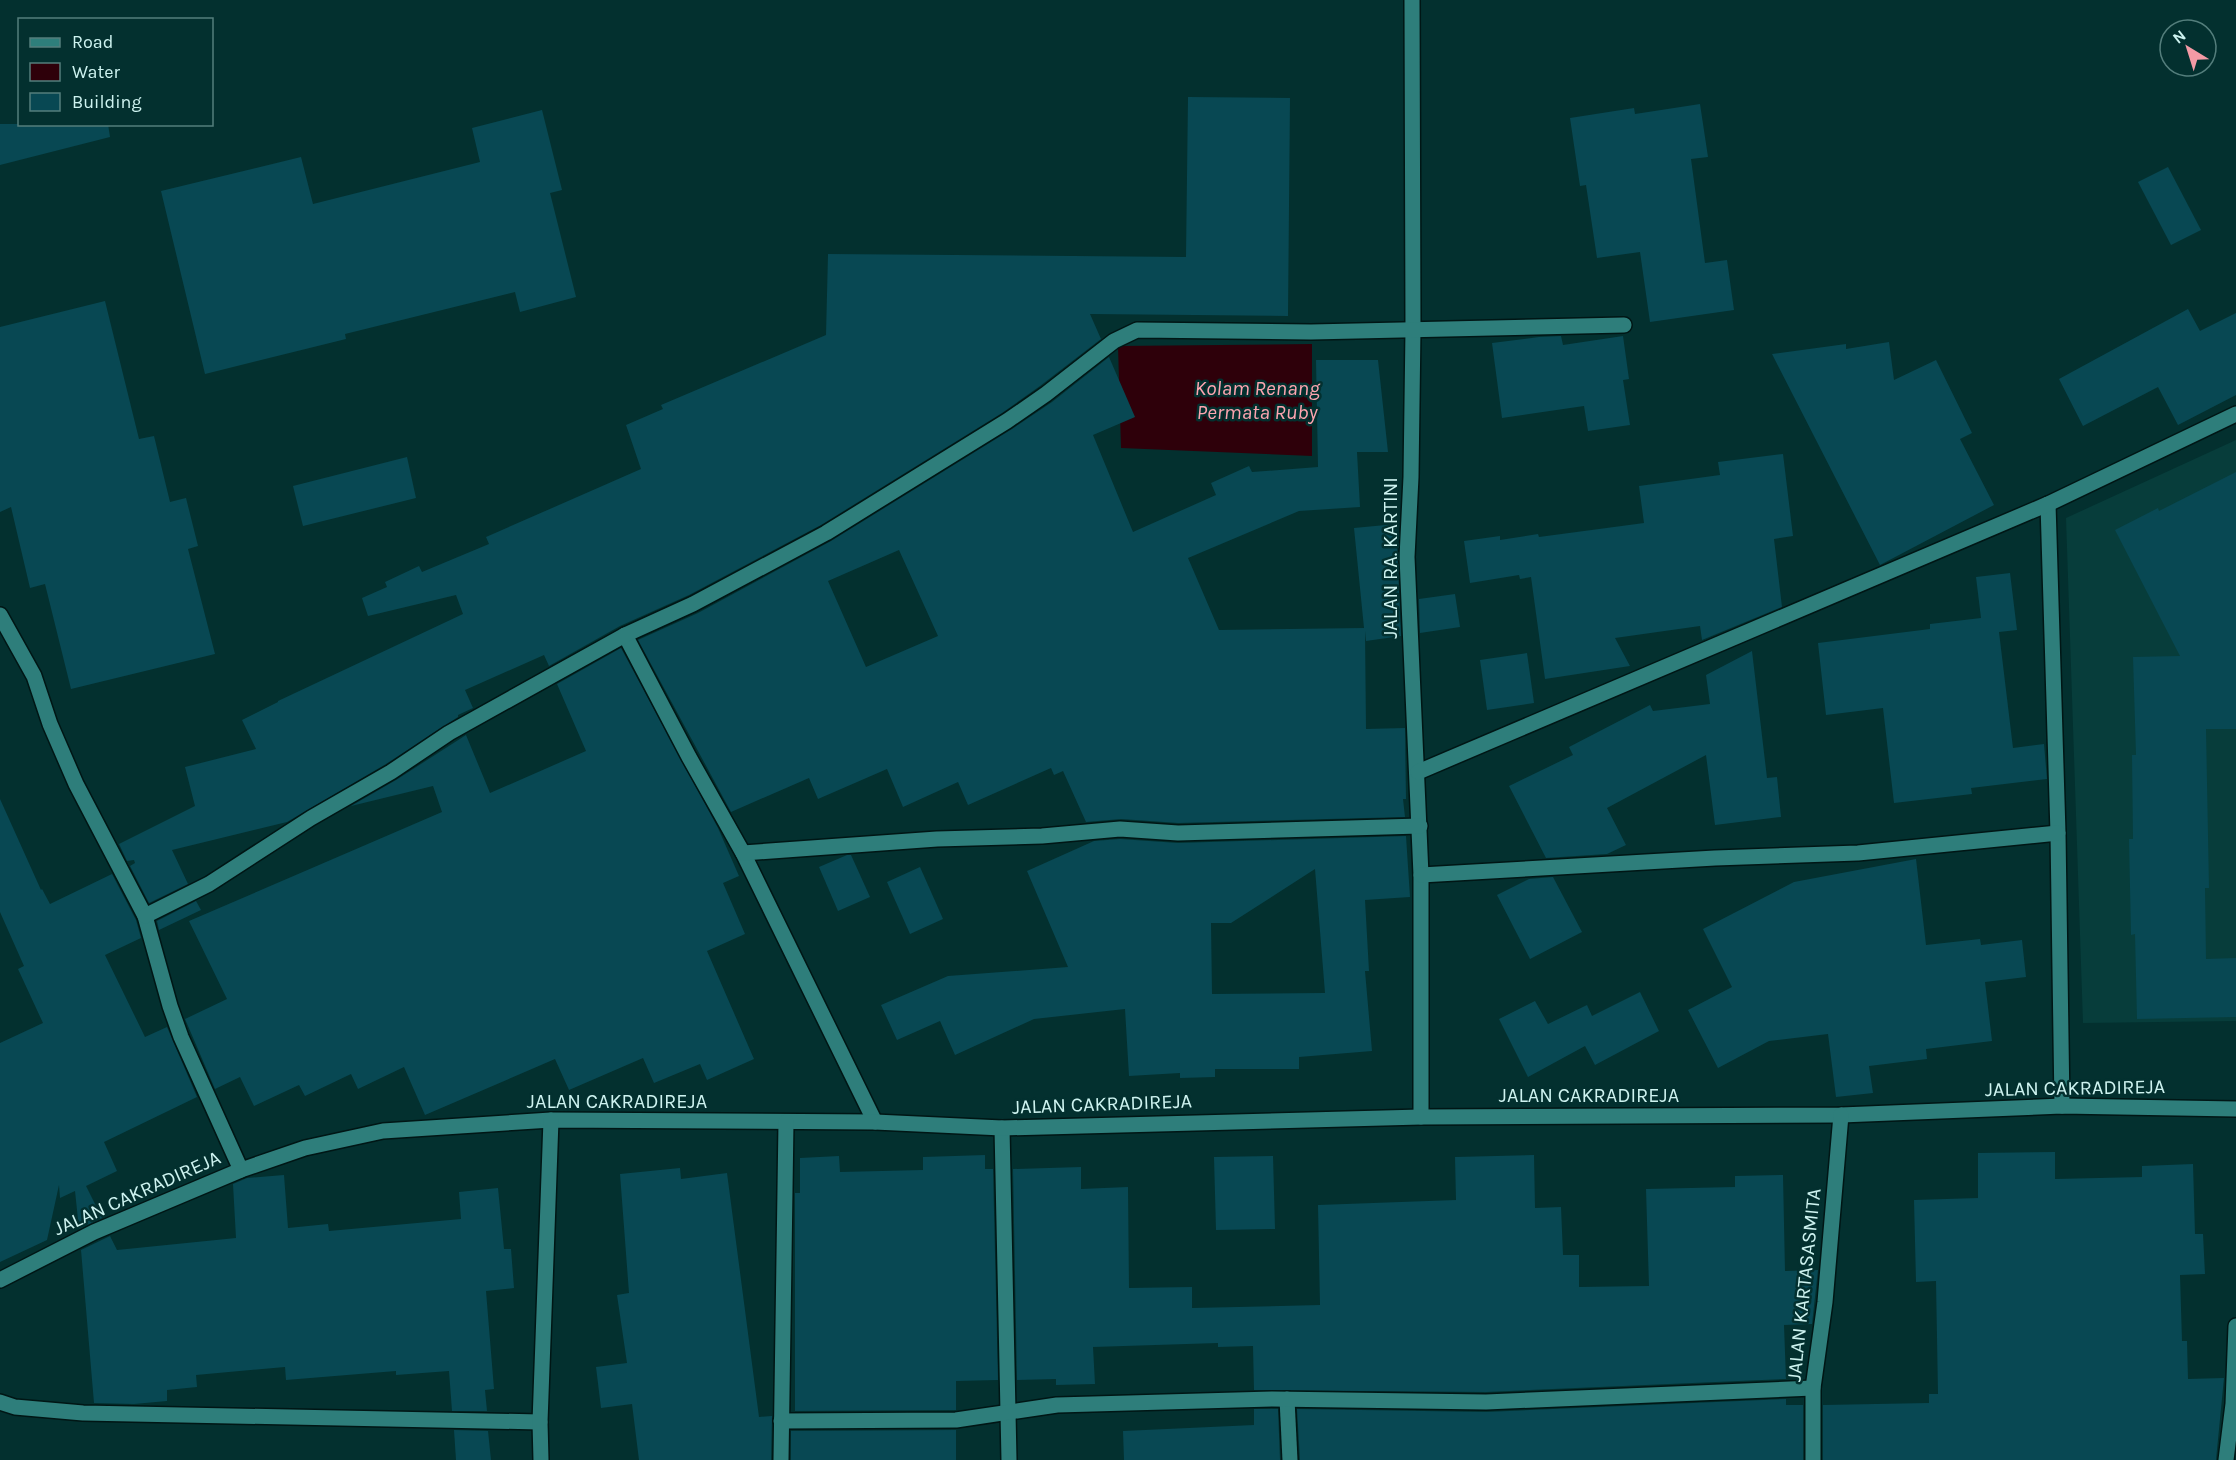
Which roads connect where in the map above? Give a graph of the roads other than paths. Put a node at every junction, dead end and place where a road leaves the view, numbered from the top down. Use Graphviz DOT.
graph roads {
  1 [pos="1412,0"];
  2 [pos="1624,325"];
  3 [pos="1413,329"];
  4 [pos="2236,414"];
  5 [pos="2048,504"];
  6 [pos="0,615"];
  7 [pos="625,634"];
  8 [pos="1418,772"];
  9 [pos="1420,826"];
  10 [pos="2058,833"];
  11 [pos="743,853"];
  12 [pos="1422,875"];
  13 [pos="145,916"];
  14 [pos="2062,1106"];
  15 [pos="2236,1109"];
  16 [pos="1841,1115"];
  17 [pos="1421,1117"];
  18 [pos="551,1120"];
  19 [pos="786,1122"];
  20 [pos="875,1122"];
  21 [pos="1002,1128"];
  22 [pos="241,1170"];
  23 [pos="0,1280"];
  24 [pos="2236,1326"];
  25 [pos="1813,1388"];
  26 [pos="1287,1400"];
  27 [pos="0,1402"];
  28 [pos="1009,1410"];
  29 [pos="781,1421"];
  30 [pos="540,1422"];
  31 [pos="541,1460"];
  32 [pos="781,1460"];
  33 [pos="1009,1460"];
  34 [pos="1290,1460"];
  35 [pos="1813,1460"];
  36 [pos="2226,1460"];
  1 -- 3 [label="street, JALAN RA. KARTINI"];
  2 -- 3 [label="street"];
  3 -- 7 [label="street"];
  3 -- 8 [label="street, JALAN RA. KARTINI"];
  4 -- 5 [label="street"];
  5 -- 8 [label="street"];
  5 -- 10 [label="street"];
  6 -- 13 [label="street"];
  7 -- 11 [label="street"];
  7 -- 13 [label="street"];
  8 -- 9 [label="street, JALAN RA. KARTINI"];
  9 -- 11 [label="street"];
  9 -- 12 [label="street, JALAN RA. KARTINI"];
  10 -- 12 [label="street"];
  10 -- 14 [label="street"];
  11 -- 20 [label="street"];
  12 -- 17 [label="street, JALAN RA. KARTINI"];
  13 -- 22 [label="street"];
  14 -- 15 [label="street, JALAN CAKRADIREJA"];
  14 -- 16 [label="street, JALAN CAKRADIREJA"];
  16 -- 17 [label="street, JALAN CAKRADIREJA"];
  16 -- 25 [label="street, JALAN KARTASASMITA"];
  17 -- 21 [label="street, JALAN CAKRADIREJA"];
  18 -- 19 [label="street, JALAN CAKRADIREJA"];
  18 -- 22 [label="street, JALAN CAKRADIREJA"];
  18 -- 30 [label="street"];
  19 -- 20 [label="street, JALAN CAKRADIREJA"];
  19 -- 29 [label="street"];
  20 -- 21 [label="street, JALAN CAKRADIREJA"];
  21 -- 28 [label="street"];
  22 -- 23 [label="street, JALAN CAKRADIREJA"];
  24 -- 36 [label="street"];
  25 -- 26 [label="street"];
  25 -- 35 [label="street, JALAN KARTASASMITA"];
  26 -- 28 [label="street"];
  26 -- 34 [label="street"];
  27 -- 30 [label="street"];
  28 -- 29 [label="street"];
  28 -- 33 [label="street"];
  29 -- 32 [label="street"];
  30 -- 31 [label="street"];
}
